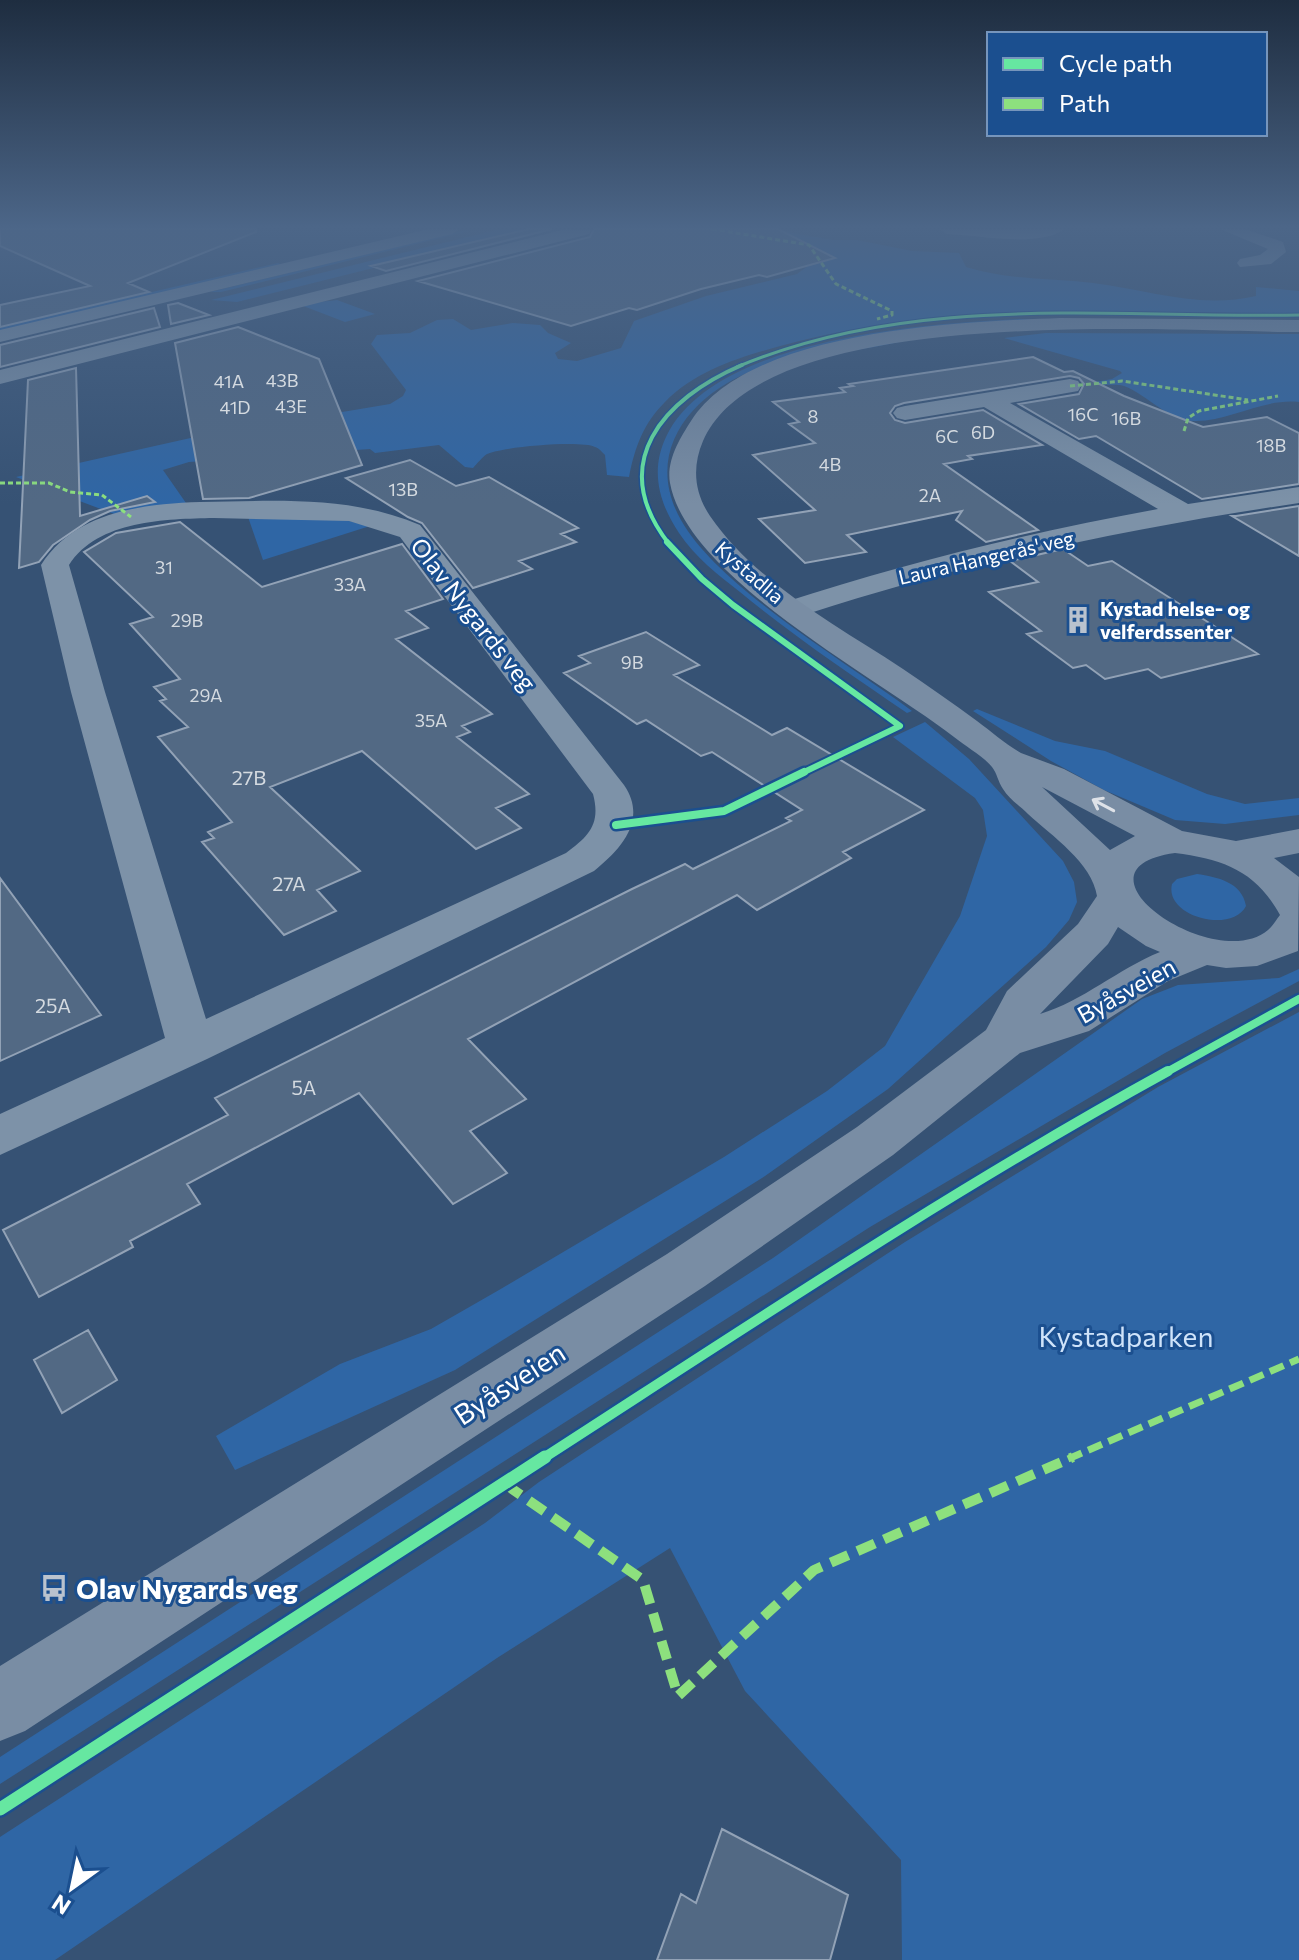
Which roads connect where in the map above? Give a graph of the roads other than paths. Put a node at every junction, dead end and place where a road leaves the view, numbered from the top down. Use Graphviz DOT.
graph roads {
  1 [pos="66,320"];
  2 [pos="217,320"];
  3 [pos="1299,326"];
  4 [pos="0,336"];
  5 [pos="0,377"];
  6 [pos="1070,386"];
  7 [pos="988,400"];
  8 [pos="905,413"];
  9 [pos="1299,495"];
  10 [pos="1181,511"];
  11 [pos="793,609"];
  12 [pos="1007,761"];
  13 [pos="1172,841"];
  14 [pos="1299,841"];
  15 [pos="1238,853"];
  16 [pos="1115,889"];
  17 [pos="1299,913"];
  18 [pos="1299,919"];
  19 [pos="1201,951"];
  20 [pos="1004,1041"];
  21 [pos="191,1047"];
  22 [pos="0,1136"];
  23 [pos="0,1706"];
  1 -- 4 [label="street"];
  2 -- 5 [label="street"];
  3 -- 11 [label="street, Kystadlia"];
  6 -- 7 [label="street"];
  7 -- 8 [label="street"];
  7 -- 10 [label="street"];
  9 -- 10 [label="street, Laura Hangerås' veg"];
  10 -- 11 [label="street, Laura Hangerås' veg"];
  11 -- 12 [label="street, Kystadlia"];
  13 -- 12 [label="street, Kystadlia, one-way"];
  12 -- 16 [label="street, Kystadlia"];
  13 -- 15 [label="street"];
  13 -- 16 [label="street, Byåsveien"];
  14 -- 15 [label="street"];
  15 -- 17 [label="street"];
  16 -- 19 [label="street, Kystadlia"];
  16 -- 20 [label="street, Byåsveien"];
  18 -- 19 [label="street"];
  19 -- 20 [label="street, Byåsveien"];
  20 -- 23 [label="street, Byåsveien"];
  21 -- 21 [label="street, Olav Nygards veg"];
  21 -- 22 [label="street, Olav Nygards veg"];
}
